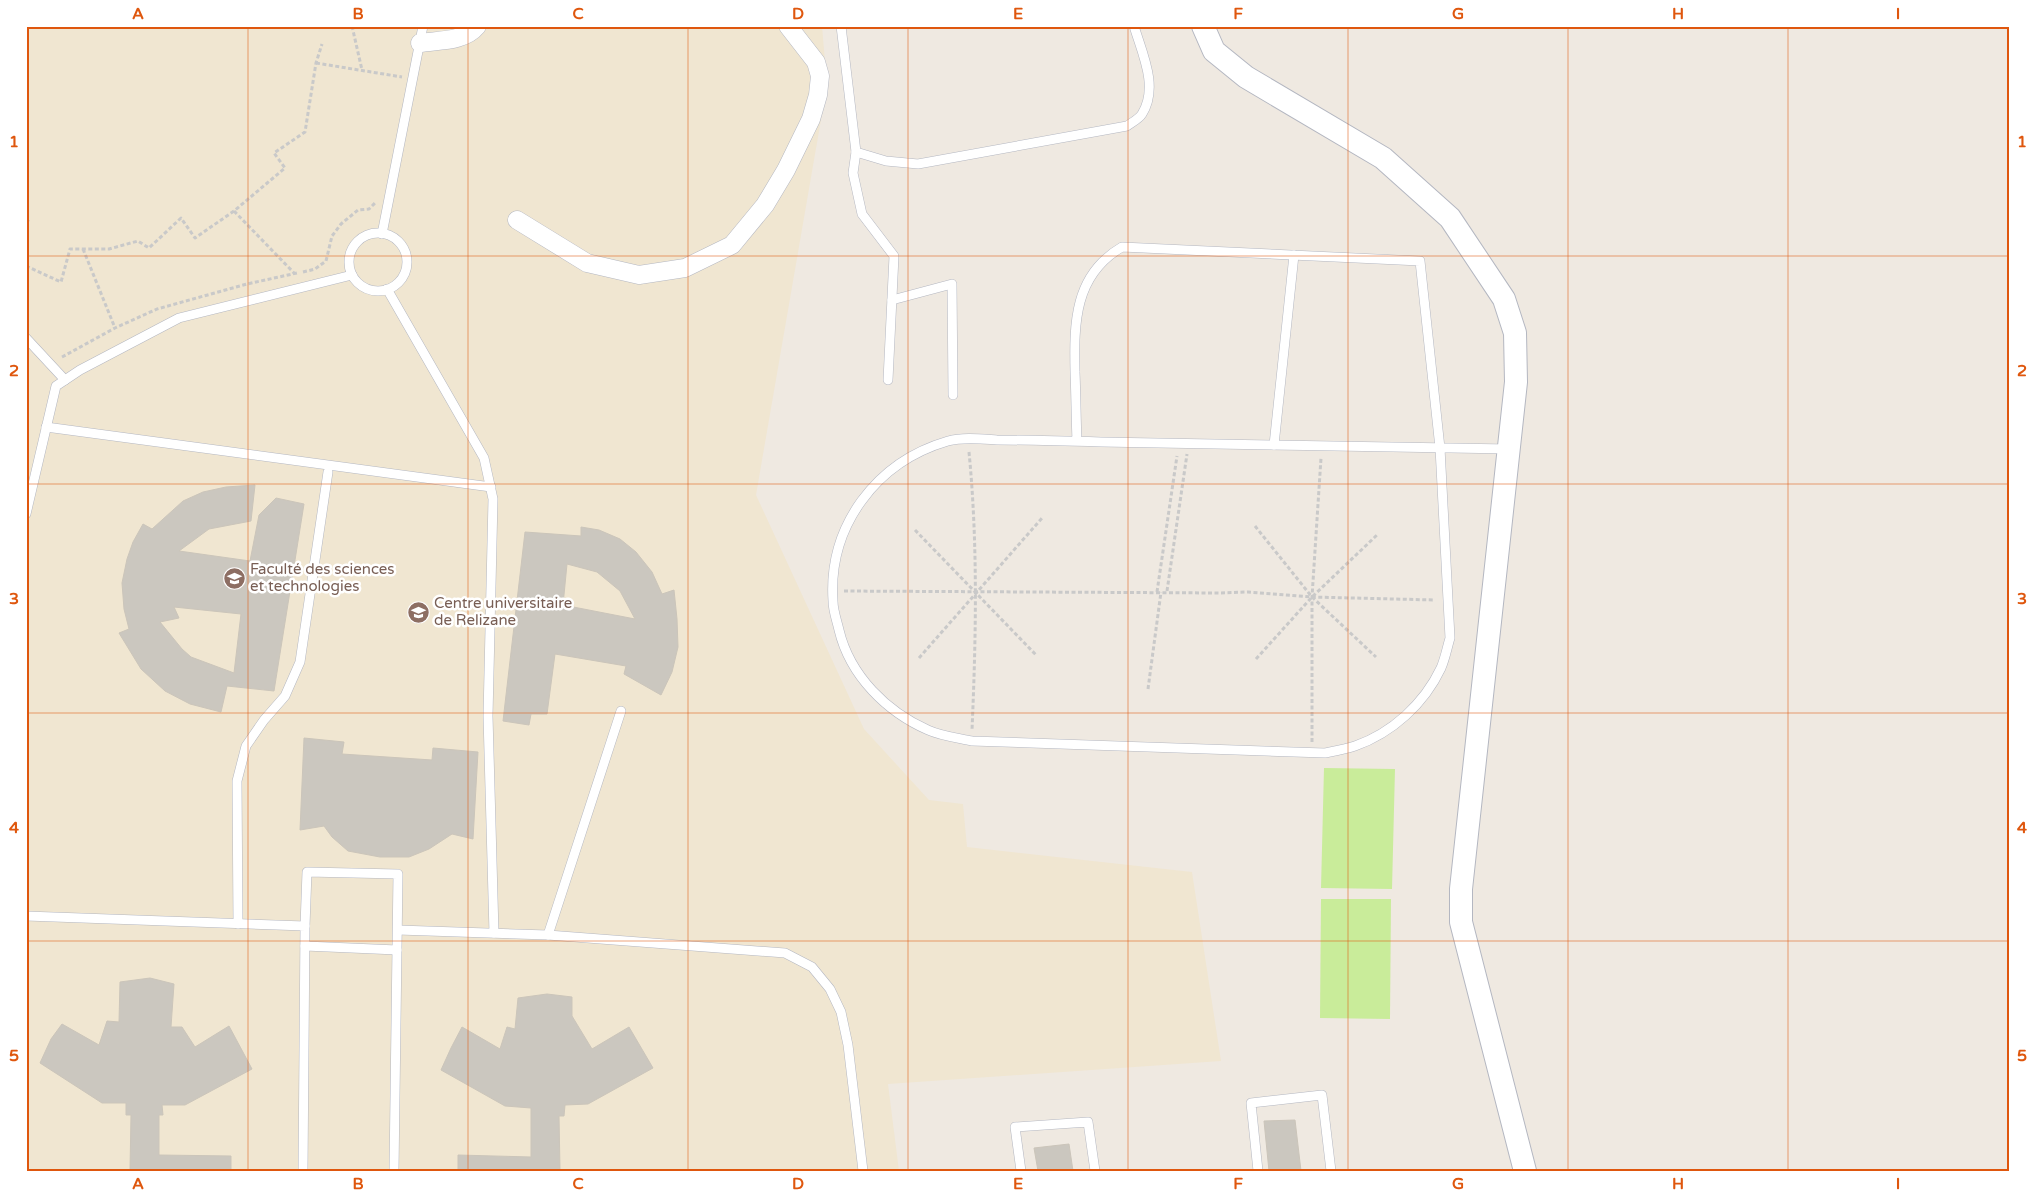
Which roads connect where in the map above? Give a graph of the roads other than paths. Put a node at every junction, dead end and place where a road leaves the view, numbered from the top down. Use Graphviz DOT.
graph roads {
  1 [pos="477,26"];
  2 [pos="788,26"];
  3 [pos="841,26"];
  4 [pos="1134,26"];
  5 [pos="1203,26"];
  6 [pos="421,34"];
  7 [pos="856,152"];
  8 [pos="517,220"];
  9 [pos="382,234"];
  10 [pos="1294,255"];
  11 [pos="352,275"];
  12 [pos="386,290"];
  13 [pos="892,300"];
  14 [pos="26,338"];
  15 [pos="65,380"];
  16 [pos="888,380"];
  17 [pos="953,395"];
  18 [pos="46,427"];
  19 [pos="1077,441"];
  20 [pos="1274,445"];
  21 [pos="1440,448"];
  22 [pos="1509,449"];
  23 [pos="328,472"];
  24 [pos="491,487"];
  25 [pos="26,514"];
  26 [pos="621,711"];
  27 [pos="26,916"];
  28 [pos="238,924"];
  29 [pos="305,926"];
  30 [pos="398,930"];
  31 [pos="494,933"];
  32 [pos="548,935"];
  33 [pos="305,946"];
  34 [pos="397,950"];
  35 [pos="303,1171"];
  36 [pos="394,1171"];
  37 [pos="862,1171"];
  38 [pos="1021,1171"];
  39 [pos="1095,1171"];
  40 [pos="1258,1171"];
  41 [pos="1332,1171"];
  42 [pos="1525,1171"];
  1 -- 6 [label="street"];
  2 -- 8 [label="street"];
  3 -- 7 [label="lane"];
  4 -- 7 [label="lane"];
  5 -- 22 [label="street"];
  6 -- 9 [label="lane"];
  7 -- 13 [label="lane"];
  9 -- 11 [label="lane"];
  9 -- 12 [label="lane"];
  10 -- 19 [label="lane"];
  10 -- 20 [label="lane"];
  10 -- 21 [label="lane"];
  11 -- 12 [label="lane"];
  11 -- 15 [label="lane"];
  12 -- 24 [label="lane"];
  13 -- 16 [label="lane"];
  13 -- 17 [label="lane"];
  14 -- 15 [label="lane"];
  15 -- 18 [label="lane"];
  18 -- 24 [label="lane"];
  18 -- 25 [label="lane"];
  19 -- 20 [label="lane"];
  19 -- 21 [label="lane"];
  20 -- 21 [label="lane"];
  21 -- 22 [label="lane"];
  22 -- 42 [label="street"];
  23 -- 28 [label="lane"];
  24 -- 31 [label="lane"];
  26 -- 32 [label="lane"];
  27 -- 28 [label="lane"];
  28 -- 29 [label="lane"];
  29 -- 30 [label="lane"];
  29 -- 33 [label="lane"];
  30 -- 31 [label="lane"];
  30 -- 34 [label="lane"];
  31 -- 32 [label="lane"];
  32 -- 37 [label="lane"];
  33 -- 34 [label="lane"];
  33 -- 35 [label="lane"];
  34 -- 36 [label="lane"];
  38 -- 39 [label="lane"];
  40 -- 41 [label="lane"];
}
